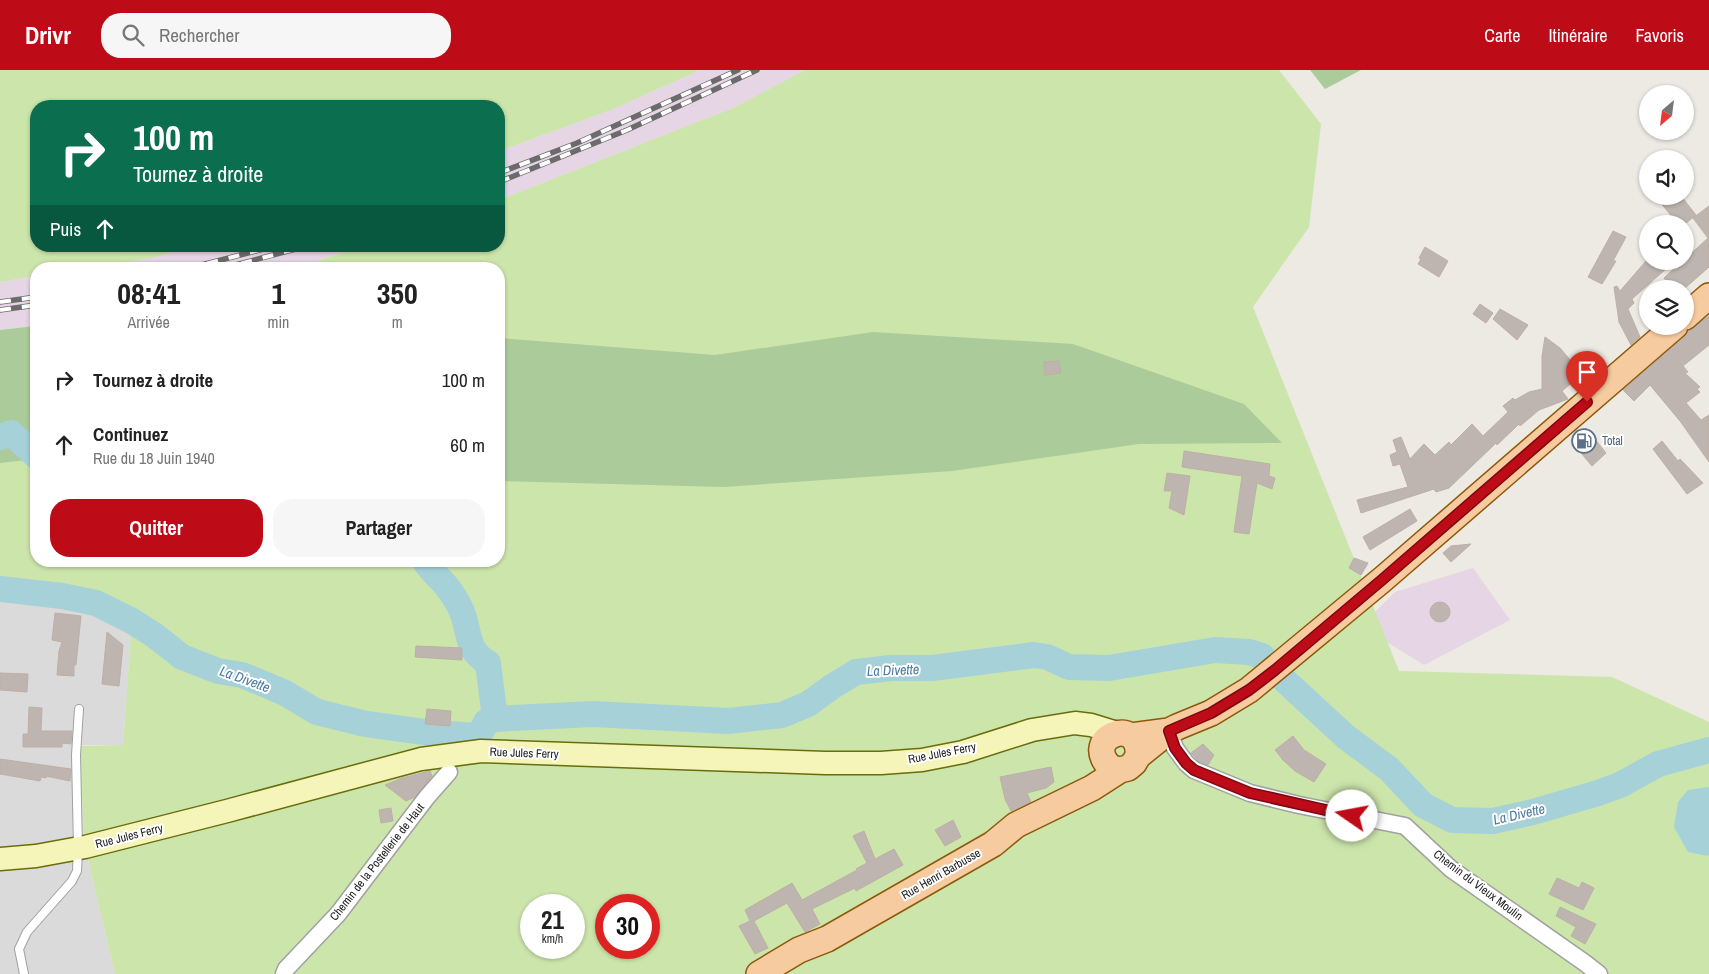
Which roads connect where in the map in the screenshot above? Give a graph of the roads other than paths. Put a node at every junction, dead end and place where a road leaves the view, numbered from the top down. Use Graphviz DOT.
graph roads {
  1 [pos="1709,296"];
  2 [pos="1694,309"];
  3 [pos="1665,335"];
  4 [pos="79,708"];
  5 [pos="1169,731"];
  6 [pos="1119,751"];
  7 [pos="449,772"];
  8 [pos="78,848"];
  9 [pos="0,859"];
  10 [pos="769,971"];
  11 [pos="24,974"];
  12 [pos="284,974"];
  13 [pos="1599,974"];
  1 -- 2 [label="main road"];
  3 -- 5 [label="main road"];
  4 -- 8 [label="lane"];
  5 -- 6 [label="main road"];
  5 -- 13 [label="street, Chemin du Vieux Moulin"];
  6 -- 8 [label="main road, Rue Jules Ferry"];
  6 -- 10 [label="main road, Rue Henri Barbusse"];
  7 -- 12 [label="street, Chemin de la Postellerie de Haut"];
  8 -- 9 [label="main road, Rue Jules Ferry"];
  8 -- 11 [label="lane"];
}
